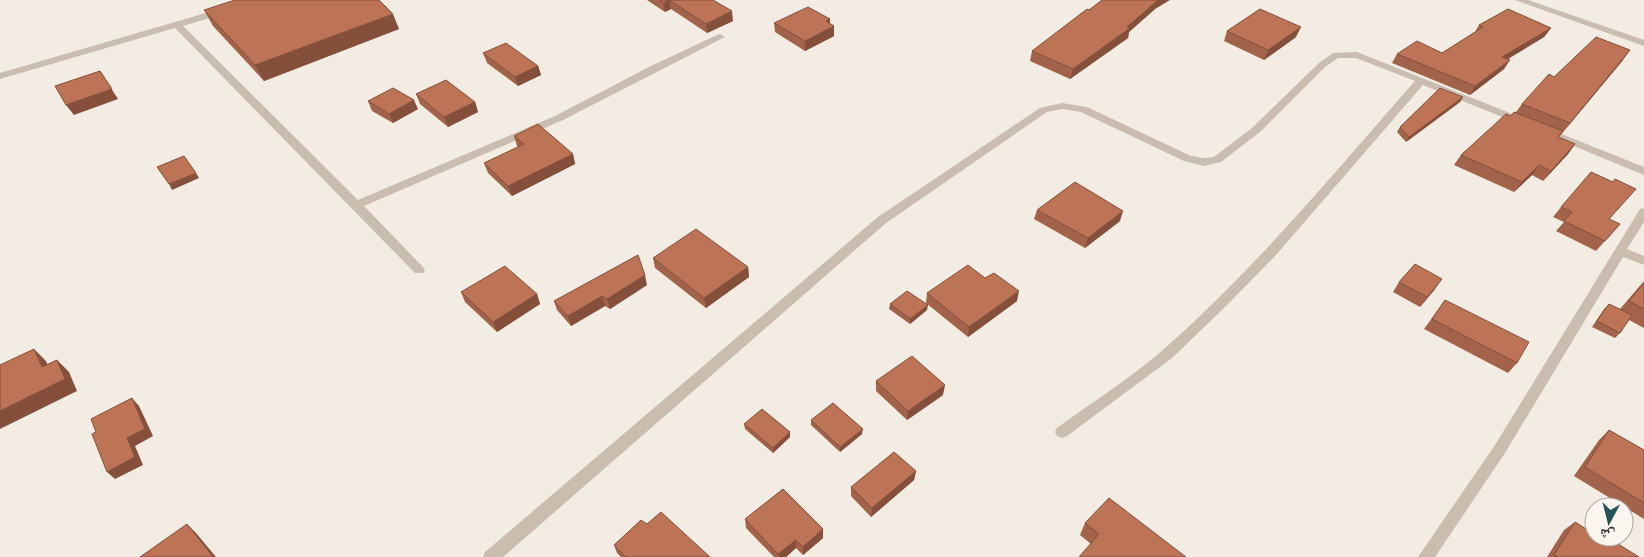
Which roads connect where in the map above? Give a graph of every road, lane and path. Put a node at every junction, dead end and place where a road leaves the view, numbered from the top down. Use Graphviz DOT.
graph roads {
  1 [pos="1519,0"];
  2 [pos="232,8"];
  3 [pos="176,26"];
  4 [pos="720,37"];
  5 [pos="1644,43"];
  6 [pos="0,76"];
  7 [pos="1421,81"];
  8 [pos="1644,171"];
  9 [pos="357,205"];
  10 [pos="1644,212"];
  11 [pos="1620,251"];
  12 [pos="1644,261"];
  13 [pos="419,270"];
  14 [pos="1062,432"];
  15 [pos="492,557"];
  16 [pos="1426,557"];
  1 -- 5 [label="street"];
  2 -- 3 [label="street"];
  3 -- 6 [label="street"];
  3 -- 9 [label="street"];
  4 -- 9 [label="street"];
  7 -- 8 [label="street"];
  7 -- 14 [label="street"];
  7 -- 15 [label="street"];
  9 -- 13 [label="street"];
  10 -- 11 [label="street"];
  11 -- 12 [label="street"];
  11 -- 16 [label="street"];
}
